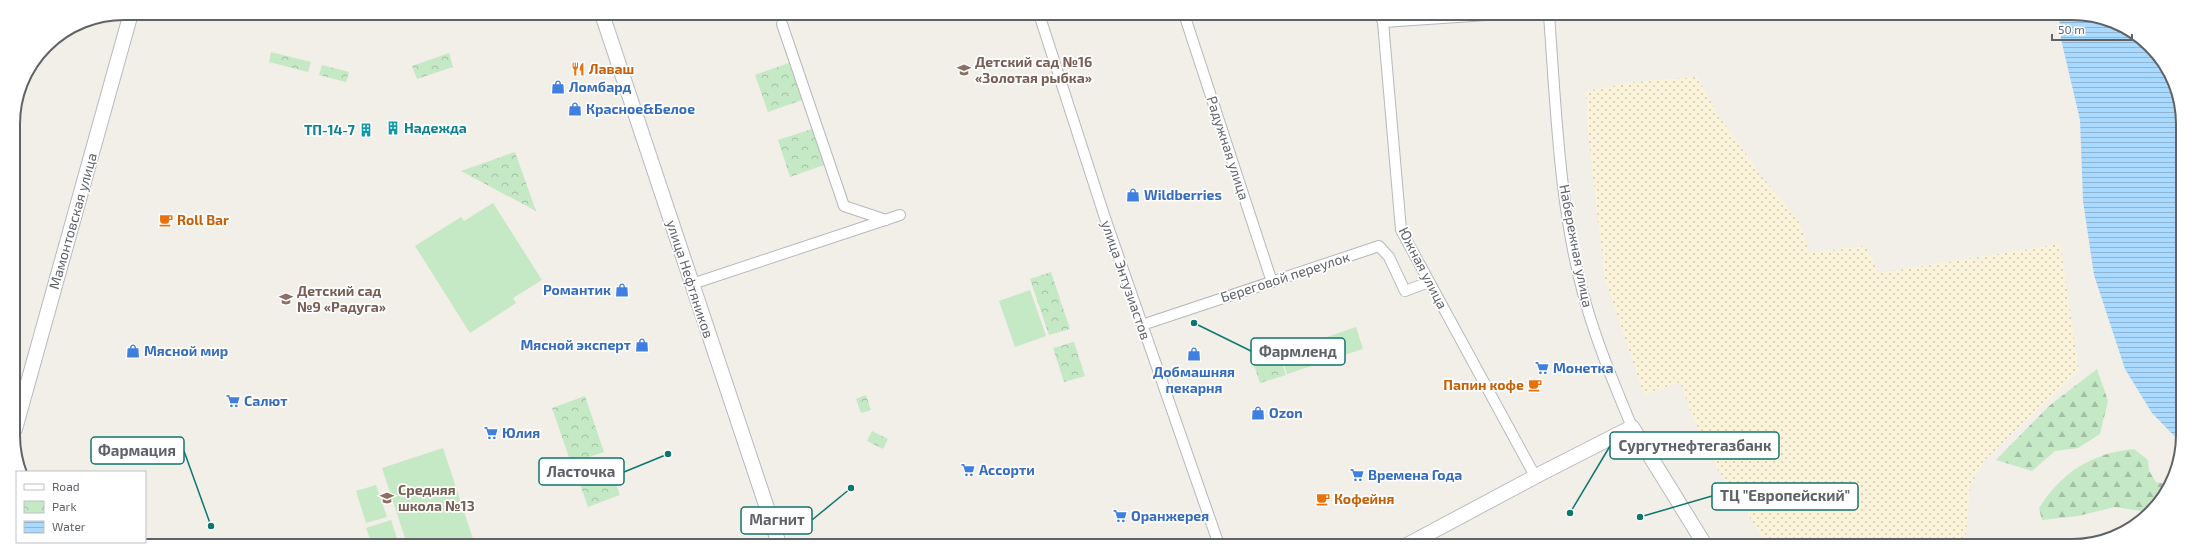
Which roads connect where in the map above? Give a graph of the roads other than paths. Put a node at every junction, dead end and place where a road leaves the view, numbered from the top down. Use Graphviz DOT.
graph roads {
  1 [pos="129,20"];
  2 [pos="604,20"];
  3 [pos="1041,20"];
  4 [pos="1186,20"];
  5 [pos="1381,20"];
  6 [pos="1549,20"];
  7 [pos="782,24"];
  8 [pos="900,215"];
  9 [pos="886,220"];
  10 [pos="1272,282"];
  11 [pos="1429,282"];
  12 [pos="692,284"];
  13 [pos="1142,325"];
  14 [pos="20,411"];
  15 [pos="1632,427"];
  16 [pos="1535,476"];
  17 [pos="776,539"];
  18 [pos="1217,539"];
  19 [pos="1419,539"];
  20 [pos="1701,539"];
  1 -- 14 [label="street, Мамонтовская улица"];
  2 -- 12 [label="street, улица Нефтяников"];
  3 -- 13 [label="street, улица Энтузиастов"];
  4 -- 10 [label="street, Радужная улица"];
  5 -- 11 [label="street, Южная улица"];
  6 -- 15 [label="street, Набережная улица"];
  7 -- 9 [label="street"];
  8 -- 9 [label="street"];
  9 -- 12 [label="street"];
  10 -- 11 [label="street, Береговой переулок"];
  10 -- 13 [label="street, Береговой переулок"];
  11 -- 16 [label="street, Южная улица"];
  12 -- 17 [label="street, улица Нефтяников"];
  13 -- 18 [label="street, улица Энтузиастов"];
  15 -- 16 [label="street"];
  15 -- 20 [label="street, Набережная улица"];
  16 -- 19 [label="street"];
}
